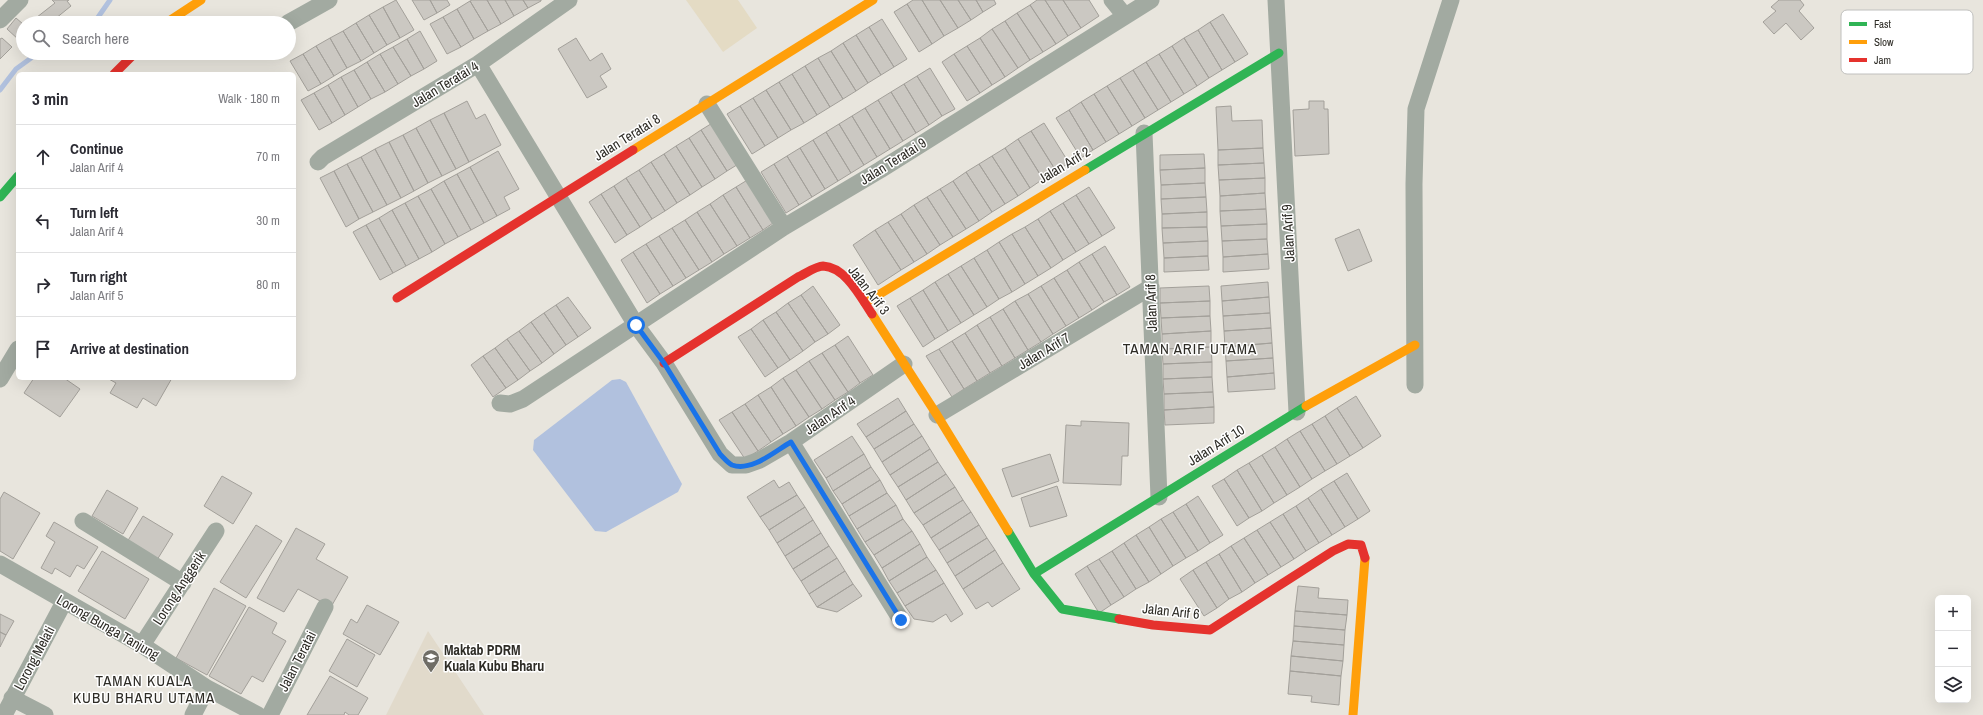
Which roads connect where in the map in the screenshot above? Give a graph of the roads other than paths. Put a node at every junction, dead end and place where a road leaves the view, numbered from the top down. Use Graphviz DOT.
graph roads {
  1 [pos="20,0"];
  2 [pos="200,0"];
  3 [pos="329,0"];
  4 [pos="569,0"];
  5 [pos="873,0"];
  6 [pos="1112,0"];
  7 [pos="1151,0"];
  8 [pos="1276,0"];
  9 [pos="1451,0"];
  10 [pos="176,16"];
  11 [pos="1125,16"];
  12 [pos="296,19"];
  13 [pos="0,20"];
  14 [pos="1279,53"];
  15 [pos="128,60"];
  16 [pos="478,64"];
  17 [pos="116,72"];
  18 [pos="706,104"];
  19 [pos="1144,133"];
  20 [pos="318,162"];
  21 [pos="16,178"];
  22 [pos="0,197"];
  23 [pos="558,197"];
  24 [pos="784,227"];
  25 [pos="1151,287"];
  26 [pos="397,298"];
  27 [pos="865,303"];
  28 [pos="636,325"];
  29 [pos="1415,345"];
  30 [pos="16,352"];
  31 [pos="664,363"];
  32 [pos="904,364"];
  33 [pos="0,379"];
  34 [pos="1415,385"];
  35 [pos="500,403"];
  36 [pos="1297,412"];
  37 [pos="937,414"];
  38 [pos="791,442"];
  39 [pos="1159,497"];
  40 [pos="83,521"];
  41 [pos="216,531"];
  42 [pos="0,564"];
  43 [pos="1034,574"];
  44 [pos="183,583"];
  45 [pos="64,602"];
  46 [pos="324,607"];
  47 [pos="901,620"];
  48 [pos="142,645"];
  49 [pos="207,688"];
  50 [pos="12,698"];
  51 [pos="4,715"];
  52 [pos="45,715"];
  53 [pos="194,715"];
  54 [pos="258,715"];
  55 [pos="270,715"];
  56 [pos="1352,715"];
  1 -- 13 [label="street"];
  2 -- 10 [label="street"];
  3 -- 12 [label="street"];
  4 -- 16 [label="street, Jalan Teratai 4"];
  5 -- 18 [label="street, Jalan Teratai 8"];
  6 -- 11 [label="street"];
  7 -- 11 [label="street, Jalan Teratai 9"];
  8 -- 14 [label="street, Jalan Arif 9"];
  9 -- 29 [label="street"];
  11 -- 24 [label="street, Jalan Teratai 9"];
  14 -- 19 [label="street, Jalan Arif 2"];
  14 -- 36 [label="street, Jalan Arif 9"];
  15 -- 17 [label="street"];
  16 -- 20 [label="street, Jalan Teratai 4"];
  16 -- 23 [label="street, Jalan Arif 4"];
  18 -- 23 [label="street, Jalan Teratai 8"];
  18 -- 24 [label="street"];
  19 -- 25 [label="street, Jalan Arif 8"];
  19 -- 27 [label="street, Jalan Arif 2"];
  21 -- 22 [label="street"];
  23 -- 26 [label="street, Jalan Teratai 8"];
  23 -- 28 [label="street, Jalan Arif 4"];
  24 -- 28 [label="street, Jalan Teratai 9"];
  25 -- 37 [label="street, Jalan Arif 7"];
  25 -- 39 [label="street, Jalan Arif 8"];
  27 -- 31 [label="street, Jalan Arif 3"];
  27 -- 32 [label="street, Jalan Arif 3"];
  28 -- 31 [label="street, Jalan Arif 4"];
  28 -- 35 [label="street, Jalan Teratai 9"];
  29 -- 34 [label="street"];
  29 -- 36 [label="street, Jalan Arif 10"];
  30 -- 33 [label="street"];
  31 -- 38 [label="street, Jalan Arif 4"];
  32 -- 37 [label="street, Jalan Arif 3"];
  32 -- 38 [label="street, Jalan Arif 4"];
  36 -- 39 [label="street, Jalan Arif 10"];
  37 -- 43 [label="street, Jalan Arif 6"];
  38 -- 47 [label="street"];
  39 -- 43 [label="street, Jalan Arif 10"];
  40 -- 44 [label="street"];
  41 -- 44 [label="street, Lorong Anggerik"];
  42 -- 45 [label="street, Lorong Bunga Tanjung"];
  43 -- 56 [label="street, Jalan Arif 6"];
  44 -- 48 [label="street, Lorong Anggerik"];
  45 -- 48 [label="street, Lorong Bunga Tanjung"];
  45 -- 50 [label="street, Lorong Melati"];
  46 -- 55 [label="street, Jalan Teratai"];
  48 -- 49 [label="street, Lorong Bunga Tanjung"];
  49 -- 53 [label="street"];
  49 -- 54 [label="street, Lorong Bunga Tanjung"];
  50 -- 51 [label="street, Lorong Melati"];
  50 -- 52 [label="street"];
}
